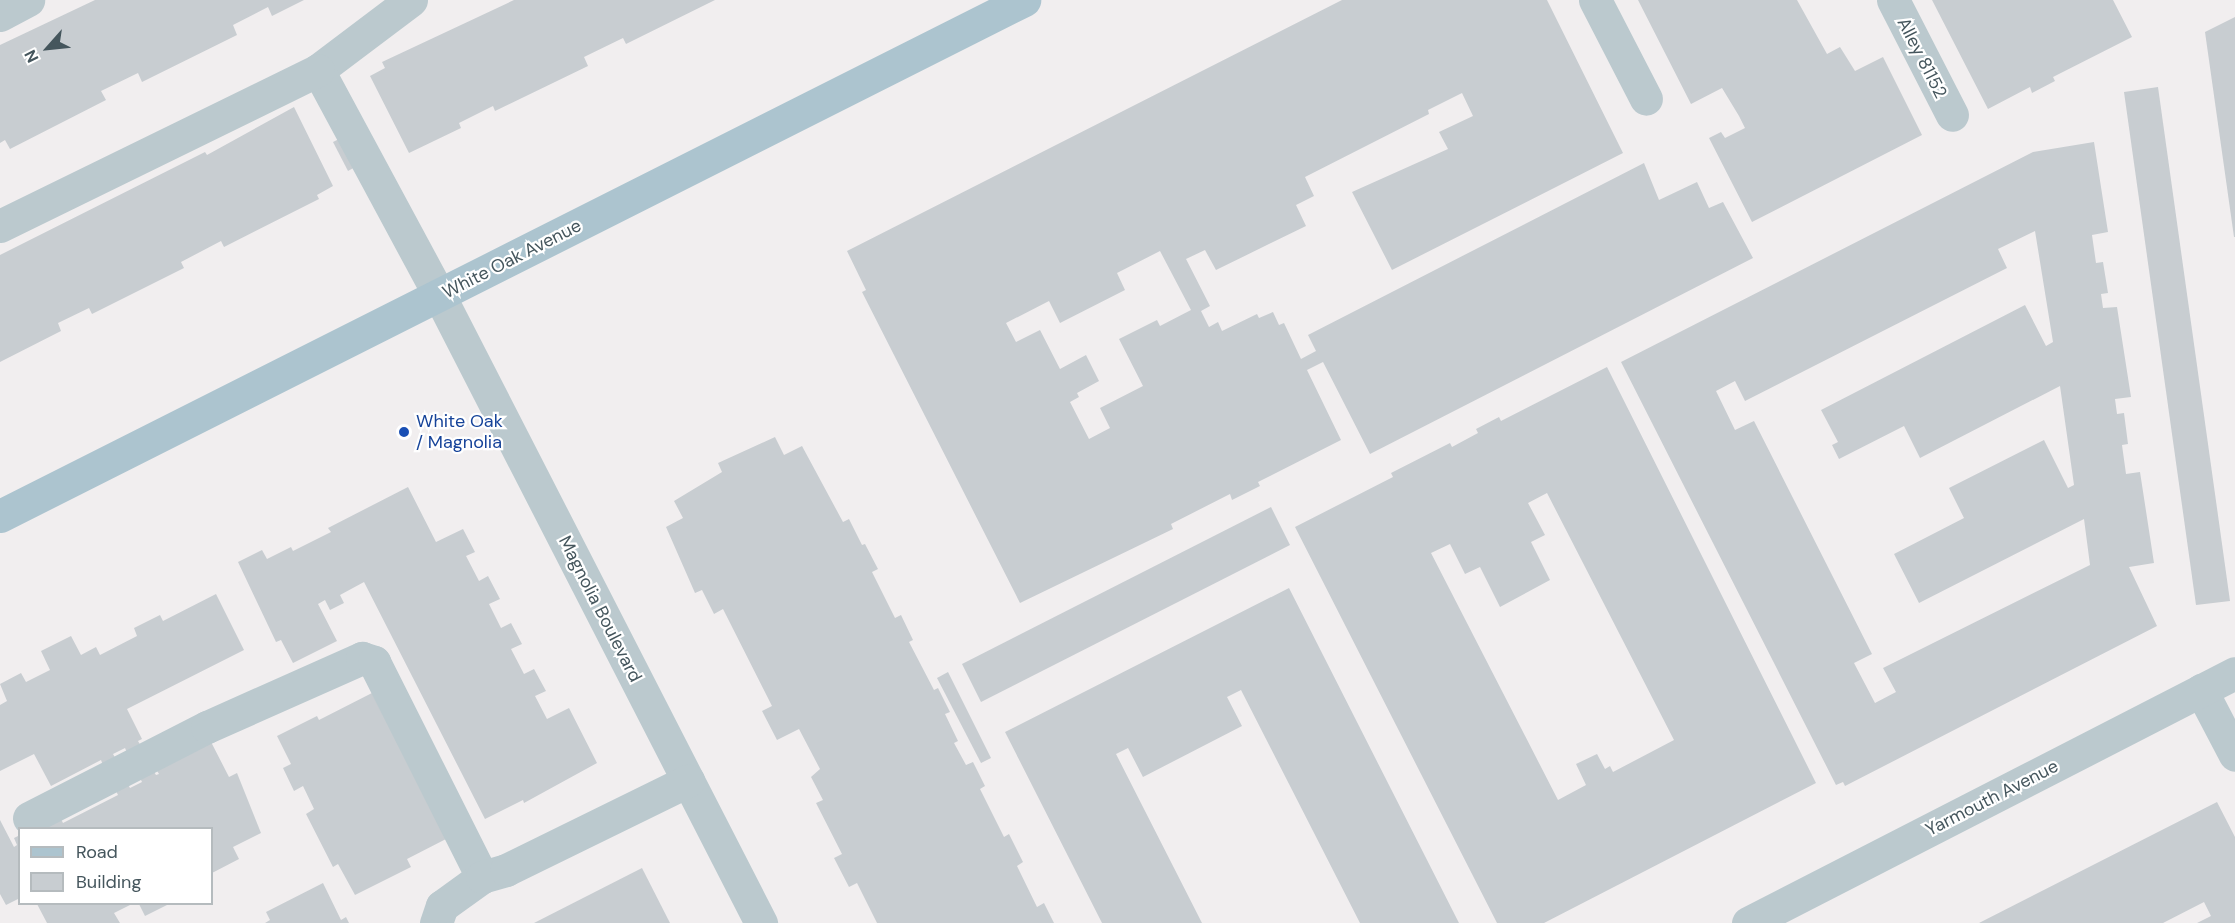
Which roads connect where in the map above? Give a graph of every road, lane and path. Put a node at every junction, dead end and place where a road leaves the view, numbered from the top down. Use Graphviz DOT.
graph roads {
  1 [pos="28,0"];
  2 [pos="411,0"];
  3 [pos="1024,0"];
  4 [pos="1595,0"];
  5 [pos="1893,0"];
  6 [pos="0,15"];
  7 [pos="318,70"];
  8 [pos="1646,99"];
  9 [pos="1952,115"];
  10 [pos="0,226"];
  11 [pos="439,296"];
  12 [pos="0,516"];
  13 [pos="2235,673"];
  14 [pos="2201,690"];
  15 [pos="2235,755"];
  16 [pos="688,781"];
  17 [pos="29,818"];
  18 [pos="482,877"];
  19 [pos="436,923"];
  20 [pos="761,923"];
  21 [pos="1748,923"];
  1 -- 6 [label="street"];
  2 -- 7 [label="street"];
  3 -- 11 [label="main road, White Oak Avenue"];
  4 -- 8 [label="street"];
  5 -- 9 [label="street, Alley 81152"];
  7 -- 10 [label="street"];
  7 -- 11 [label="street, Magnolia Boulevard"];
  11 -- 12 [label="main road, White Oak Avenue"];
  11 -- 16 [label="street, Magnolia Boulevard"];
  13 -- 14 [label="street, Yarmouth Avenue"];
  14 -- 15 [label="street"];
  14 -- 21 [label="street, Yarmouth Avenue"];
  16 -- 18 [label="street"];
  16 -- 20 [label="street, Magnolia Boulevard"];
  17 -- 18 [label="street"];
  18 -- 19 [label="street"];
}
